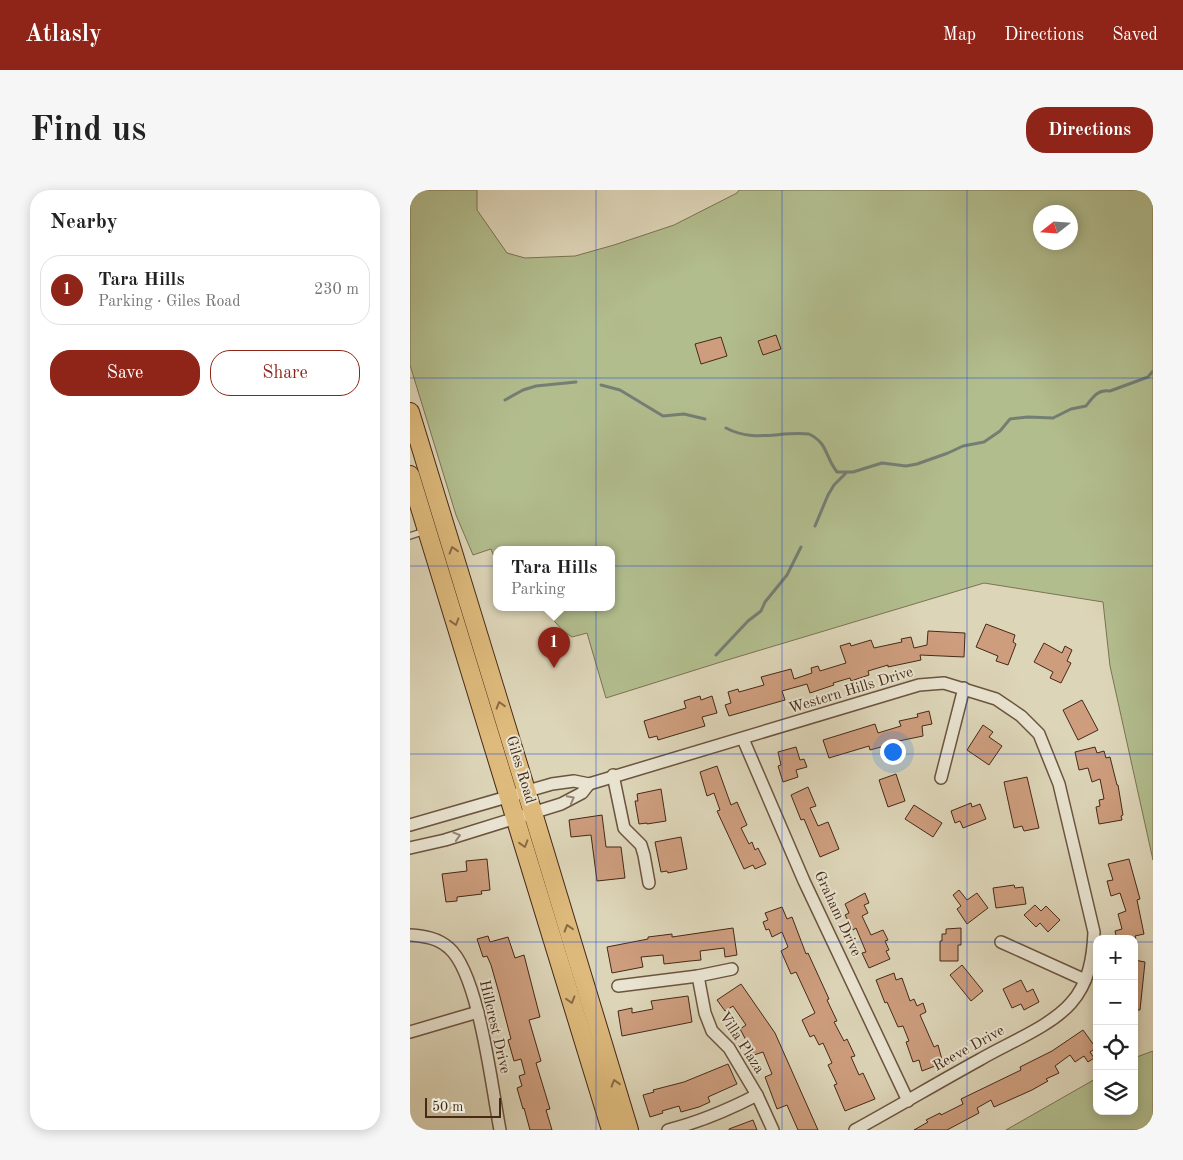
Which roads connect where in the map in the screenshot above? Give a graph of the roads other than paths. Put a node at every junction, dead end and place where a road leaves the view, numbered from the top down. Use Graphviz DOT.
graph roads {
  1 [pos="410,412"];
  2 [pos="410,475"];
  3 [pos="427,531"];
  4 [pos="410,536"];
  5 [pos="964,688"];
  6 [pos="743,739"];
  7 [pos="613,775"];
  8 [pos="941,778"];
  9 [pos="589,784"];
  10 [pos="527,790"];
  11 [pos="509,796"];
  12 [pos="533,813"];
  13 [pos="516,818"];
  14 [pos="410,825"];
  15 [pos="410,848"];
  16 [pos="649,883"];
  17 [pos="410,935"];
  18 [pos="1001,942"];
  19 [pos="732,969"];
  20 [pos="698,976"];
  21 [pos="1085,980"];
  22 [pos="618,986"];
  23 [pos="478,1012"];
  24 [pos="410,1032"];
  25 [pos="757,1095"];
  26 [pos="908,1101"];
  27 [pos="500,1130"];
  28 [pos="611,1130"];
  29 [pos="629,1130"];
  30 [pos="668,1130"];
  31 [pos="773,1130"];
  32 [pos="854,1130"];
  10 -- 1 [label="main road, Giles Road, one-way"];
  2 -- 3 [label="main road, Giles Road"];
  3 -- 4 [label="lane"];
  3 -- 11 [label="main road, Giles Road, one-way"];
  5 -- 6 [label="street, Western Hills Drive"];
  5 -- 8 [label="street"];
  5 -- 21 [label="street, Western Hills Drive"];
  6 -- 7 [label="street, Western Hills Drive"];
  6 -- 26 [label="street, Graham Drive"];
  7 -- 9 [label="street, Western Hills Drive"];
  7 -- 16 [label="street"];
  9 -- 10 [label="street, Western Hills Drive"];
  12 -- 9 [label="street, Western Hills Drive, one-way"];
  10 -- 11 [label="street, Western Hills Drive"];
  10 -- 12 [label="main road, Giles Road"];
  11 -- 13 [label="main road, Giles Road"];
  11 -- 14 [label="street, Western Hills Drive"];
  12 -- 13 [label="street, Western Hills Drive"];
  29 -- 12 [label="main road, Giles Road, one-way"];
  15 -- 13 [label="street, Western Hills Drive, one-way"];
  13 -- 28 [label="main road, Giles Road, one-way"];
  17 -- 23 [label="street, Hillcrest Drive"];
  18 -- 21 [label="street"];
  19 -- 20 [label="street"];
  20 -- 22 [label="street"];
  20 -- 25 [label="street, Villa Plaza"];
  21 -- 26 [label="street, Reeve Drive"];
  23 -- 24 [label="street"];
  23 -- 27 [label="street, Hillcrest Drive"];
  25 -- 30 [label="street, Villa Plaza"];
  25 -- 31 [label="street, Villa Plaza"];
  26 -- 32 [label="street, Reeve Drive"];
}
